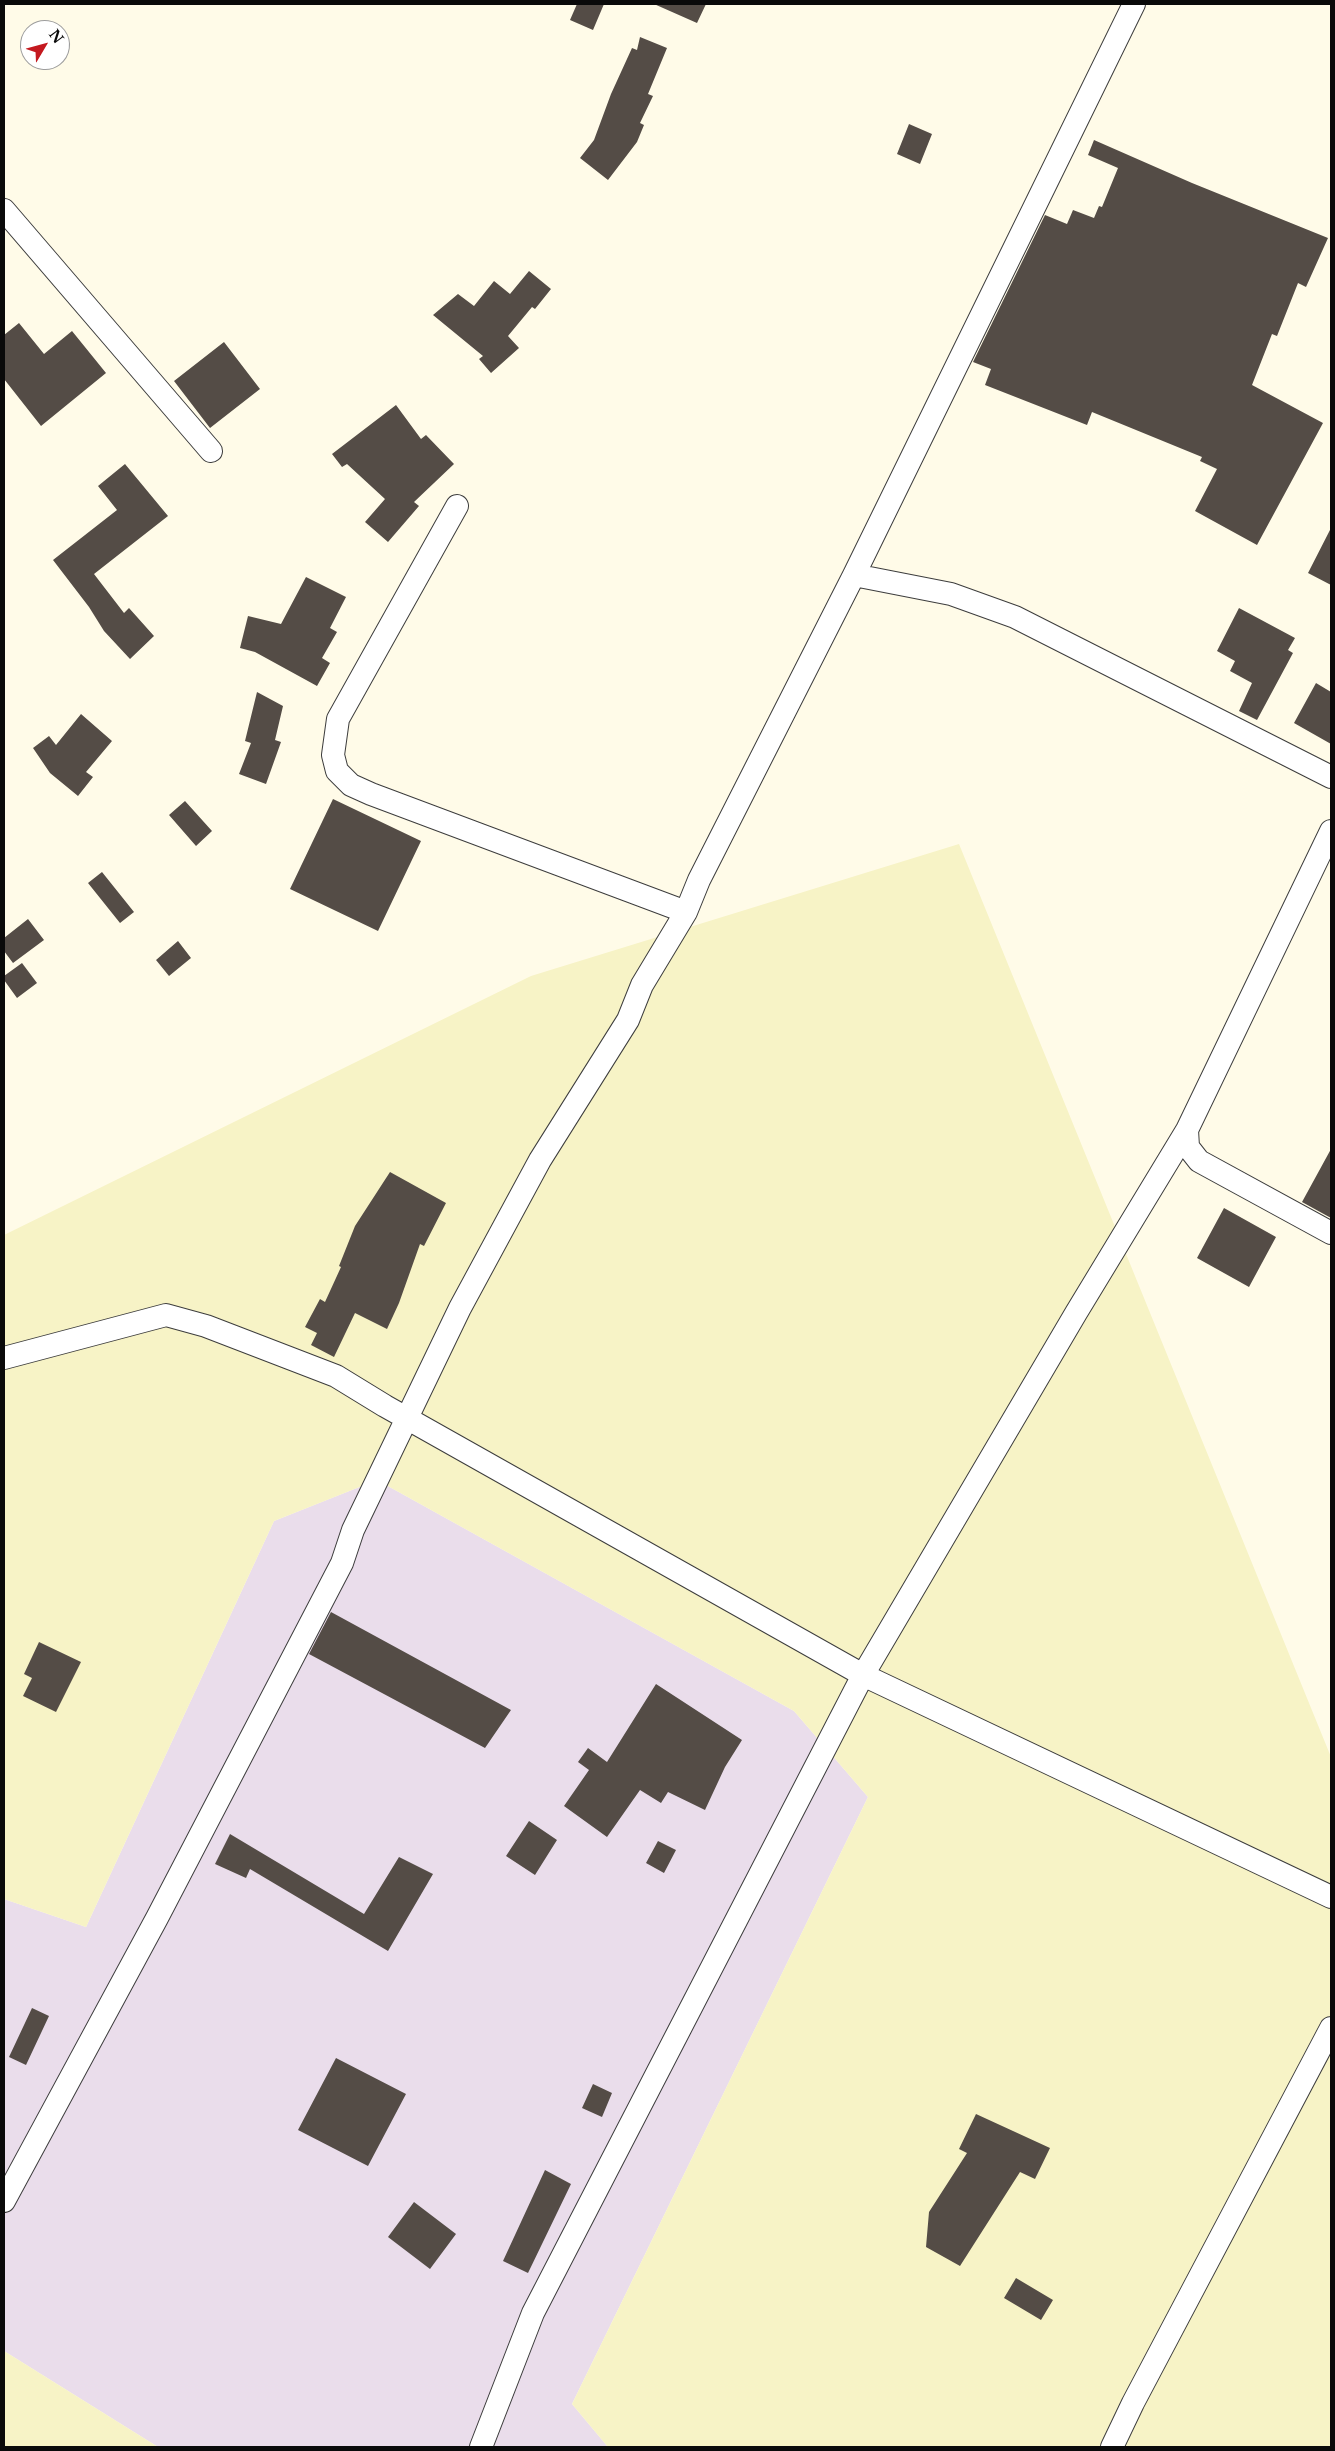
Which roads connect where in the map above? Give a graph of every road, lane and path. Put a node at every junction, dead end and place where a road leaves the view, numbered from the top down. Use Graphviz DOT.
graph roads {
  1 [pos="1134,4"];
  2 [pos="4,210"];
  3 [pos="211,451"];
  4 [pos="457,506"];
  5 [pos="854,575"];
  6 [pos="1331,778"];
  7 [pos="1331,831"];
  8 [pos="686,912"];
  9 [pos="1187,1130"];
  10 [pos="1331,1233"];
  11 [pos="4,1358"];
  12 [pos="407,1417"];
  13 [pos="863,1675"];
  14 [pos="1331,1897"];
  15 [pos="1331,2028"];
  16 [pos="4,2201"];
  17 [pos="481,2447"];
  18 [pos="1112,2447"];
  1 -- 5 [label="street"];
  2 -- 3 [label="street"];
  4 -- 8 [label="street"];
  5 -- 6 [label="street"];
  5 -- 8 [label="street"];
  7 -- 9 [label="street"];
  8 -- 12 [label="street"];
  9 -- 10 [label="street"];
  9 -- 13 [label="street"];
  11 -- 12 [label="street"];
  12 -- 13 [label="street"];
  12 -- 16 [label="street"];
  13 -- 14 [label="street"];
  13 -- 17 [label="street"];
  15 -- 18 [label="street"];
}
